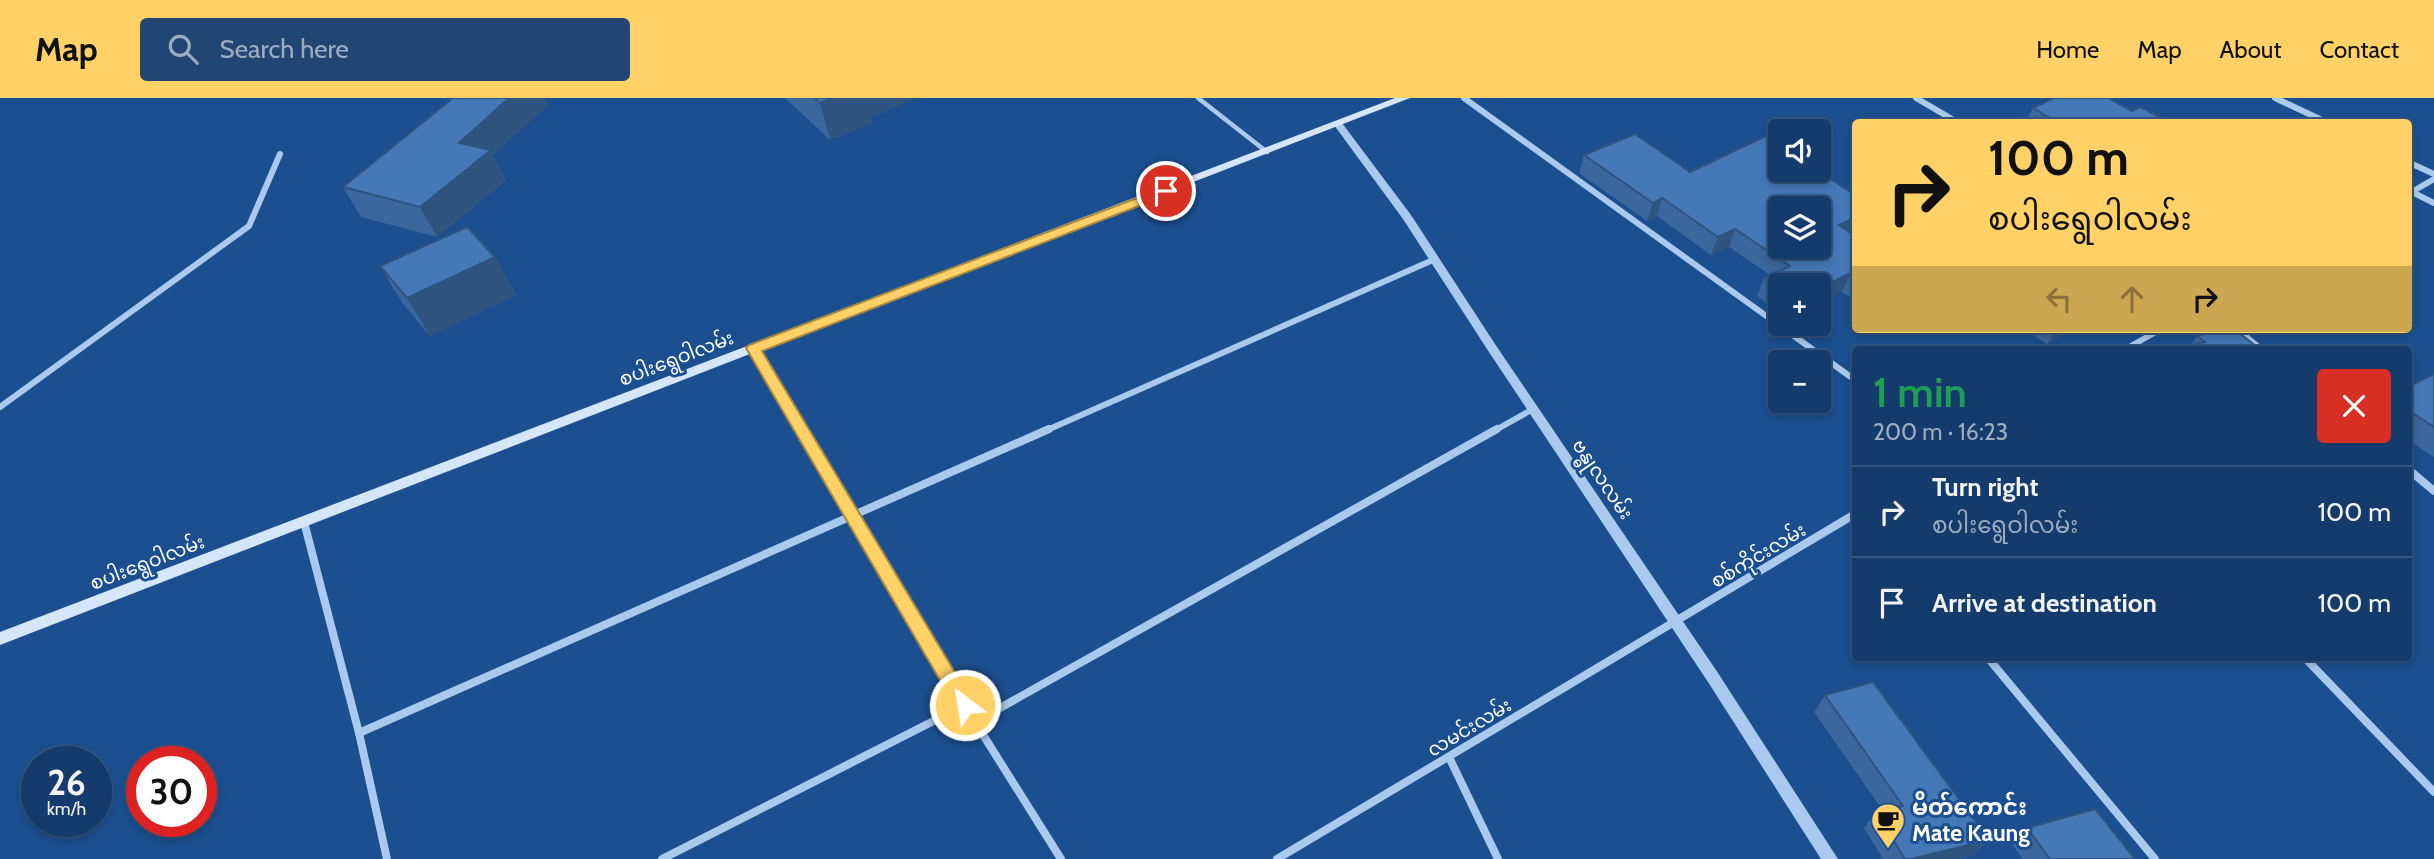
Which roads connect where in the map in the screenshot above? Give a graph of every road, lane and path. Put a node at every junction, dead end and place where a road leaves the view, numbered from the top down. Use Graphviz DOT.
graph roads {
  1 [pos="1198,98"];
  2 [pos="1405,98"];
  3 [pos="1464,98"];
  4 [pos="1916,98"];
  5 [pos="2275,98"];
  6 [pos="1952,119"];
  7 [pos="2320,119"];
  8 [pos="1339,125"];
  9 [pos="1267,153"];
  10 [pos="280,154"];
  11 [pos="2412,164"];
  12 [pos="2434,177"];
  13 [pos="2412,192"];
  14 [pos="2412,194"];
  15 [pos="2434,203"];
  16 [pos="1433,260"];
  17 [pos="2154,333"];
  18 [pos="2242,333"];
  19 [pos="2131,346"];
  20 [pos="2257,346"];
  21 [pos="754,348"];
  22 [pos="1852,378"];
  23 [pos="0,407"];
  24 [pos="1533,409"];
  25 [pos="2412,472"];
  26 [pos="2434,491"];
  27 [pos="853,516"];
  28 [pos="1852,516"];
  29 [pos="304,522"];
  30 [pos="1677,622"];
  31 [pos="0,639"];
  32 [pos="1991,661"];
  33 [pos="2308,661"];
  34 [pos="965,705"];
  35 [pos="975,722"];
  36 [pos="359,733"];
  37 [pos="1449,757"];
  38 [pos="2434,792"];
  39 [pos="387,859"];
  40 [pos="662,859"];
  41 [pos="1061,859"];
  42 [pos="1277,859"];
  43 [pos="1498,859"];
  44 [pos="1830,859"];
  45 [pos="2155,859"];
  1 -- 9 [label="lane"];
  2 -- 8 [label="main road, စပါးရွေဝါလမ်း"];
  3 -- 22 [label="street"];
  4 -- 6 [label="street"];
  5 -- 7 [label="street"];
  8 -- 9 [label="main road, စပါးရွေဝါလမ်း"];
  8 -- 16 [label="street, ဗန္ဓုလလမ်း"];
  9 -- 21 [label="main road, စပါးရွေဝါလမ်း"];
  10 -- 23 [label="street"];
  11 -- 12 [label="street"];
  12 -- 13 [label="street"];
  14 -- 15 [label="street"];
  16 -- 24 [label="street, ဗန္ဓုလလမ်း"];
  16 -- 27 [label="street"];
  17 -- 19 [label="street"];
  18 -- 20 [label="street"];
  21 -- 27 [label="street"];
  21 -- 29 [label="main road, စပါးရွေဝါလမ်း"];
  24 -- 30 [label="street, ဗန္ဓုလလမ်း"];
  24 -- 35 [label="street"];
  25 -- 26 [label="street"];
  27 -- 34 [label="street"];
  27 -- 36 [label="street"];
  28 -- 30 [label="street, စစ်ကိုင်းလမ်း"];
  29 -- 31 [label="main road, စပါးရွေဝါလမ်း"];
  29 -- 36 [label="street"];
  30 -- 37 [label="street, လမင်းလမ်း"];
  30 -- 44 [label="street, ဗန္ဓုလလမ်း"];
  32 -- 45 [label="street"];
  33 -- 38 [label="street"];
  34 -- 35 [label="street"];
  34 -- 40 [label="street"];
  35 -- 41 [label="street"];
  36 -- 39 [label="street"];
  37 -- 42 [label="street, လမင်းလမ်း"];
  37 -- 43 [label="street"];
}
